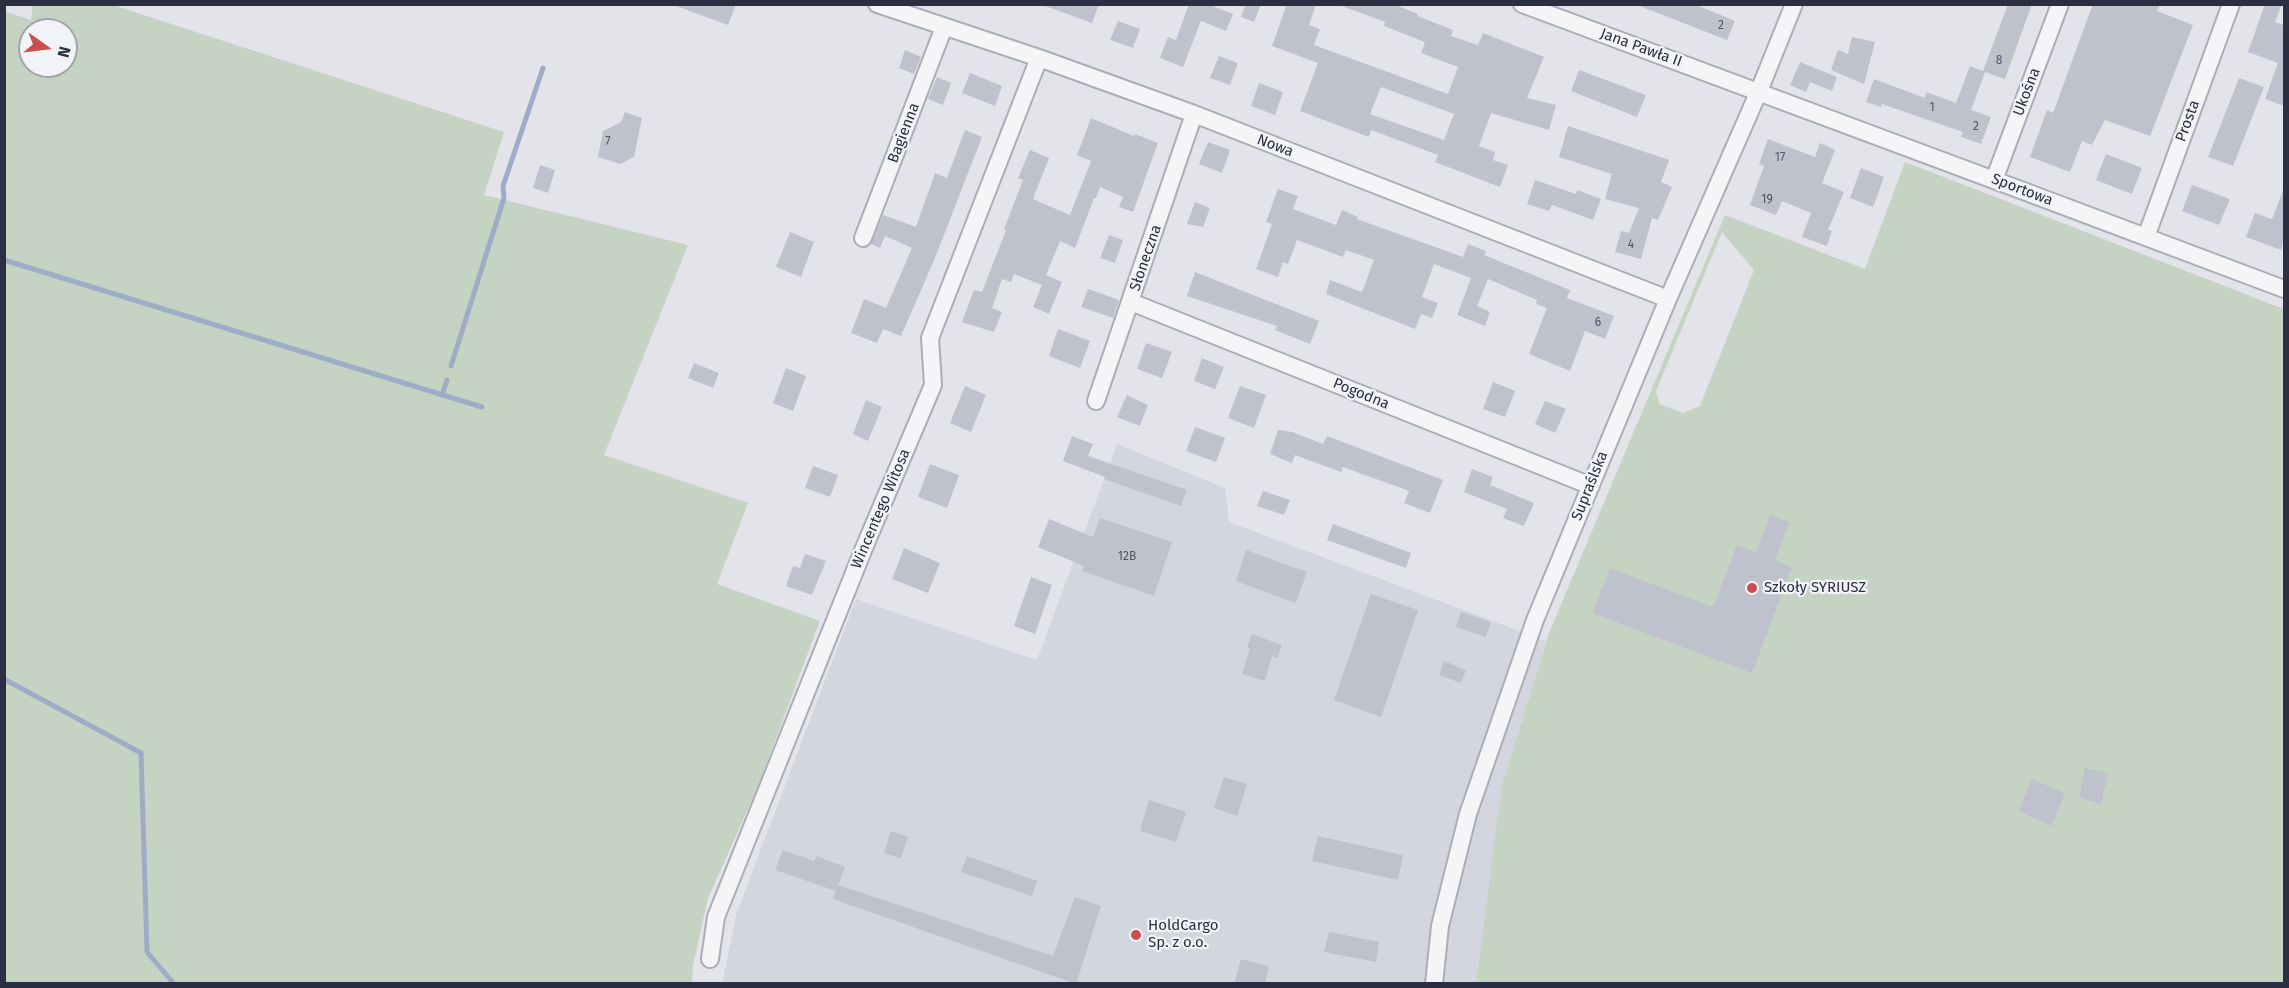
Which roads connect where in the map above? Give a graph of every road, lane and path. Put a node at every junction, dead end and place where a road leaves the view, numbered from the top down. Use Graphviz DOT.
graph roads {
  1 [pos="877,4"];
  2 [pos="1522,4"];
  3 [pos="1794,4"];
  4 [pos="2060,4"];
  5 [pos="2231,4"];
  6 [pos="924,12"];
  7 [pos="944,27"];
  8 [pos="1039,58"];
  9 [pos="1760,91"];
  10 [pos="1194,114"];
  11 [pos="1994,180"];
  12 [pos="2146,237"];
  13 [pos="863,238"];
  14 [pos="2284,289"];
  15 [pos="1668,299"];
  16 [pos="1131,302"];
  17 [pos="1096,400"];
  18 [pos="1590,486"];
  19 [pos="710,959"];
  20 [pos="1434,984"];
  1 -- 6 [label="street, Nowa"];
  2 -- 9 [label="street, Jana Pawła II"];
  3 -- 9 [label="street, Supraślska"];
  4 -- 11 [label="street, Ukośna"];
  5 -- 12 [label="street, Prosta"];
  6 -- 7 [label="street, Nowa"];
  7 -- 8 [label="street, Nowa"];
  7 -- 13 [label="street, Bagienna"];
  8 -- 10 [label="street, Nowa"];
  8 -- 19 [label="street, Wincentego Witosa"];
  9 -- 11 [label="street, Sportowa"];
  9 -- 15 [label="street, Supraślska"];
  10 -- 15 [label="street, Nowa"];
  10 -- 16 [label="street, Słoneczna"];
  11 -- 12 [label="street, Sportowa"];
  12 -- 14 [label="street, Sportowa"];
  15 -- 18 [label="street, Supraślska"];
  16 -- 17 [label="street, Słoneczna"];
  16 -- 18 [label="street, Pogodna"];
  18 -- 20 [label="street, Supraślska"];
}
